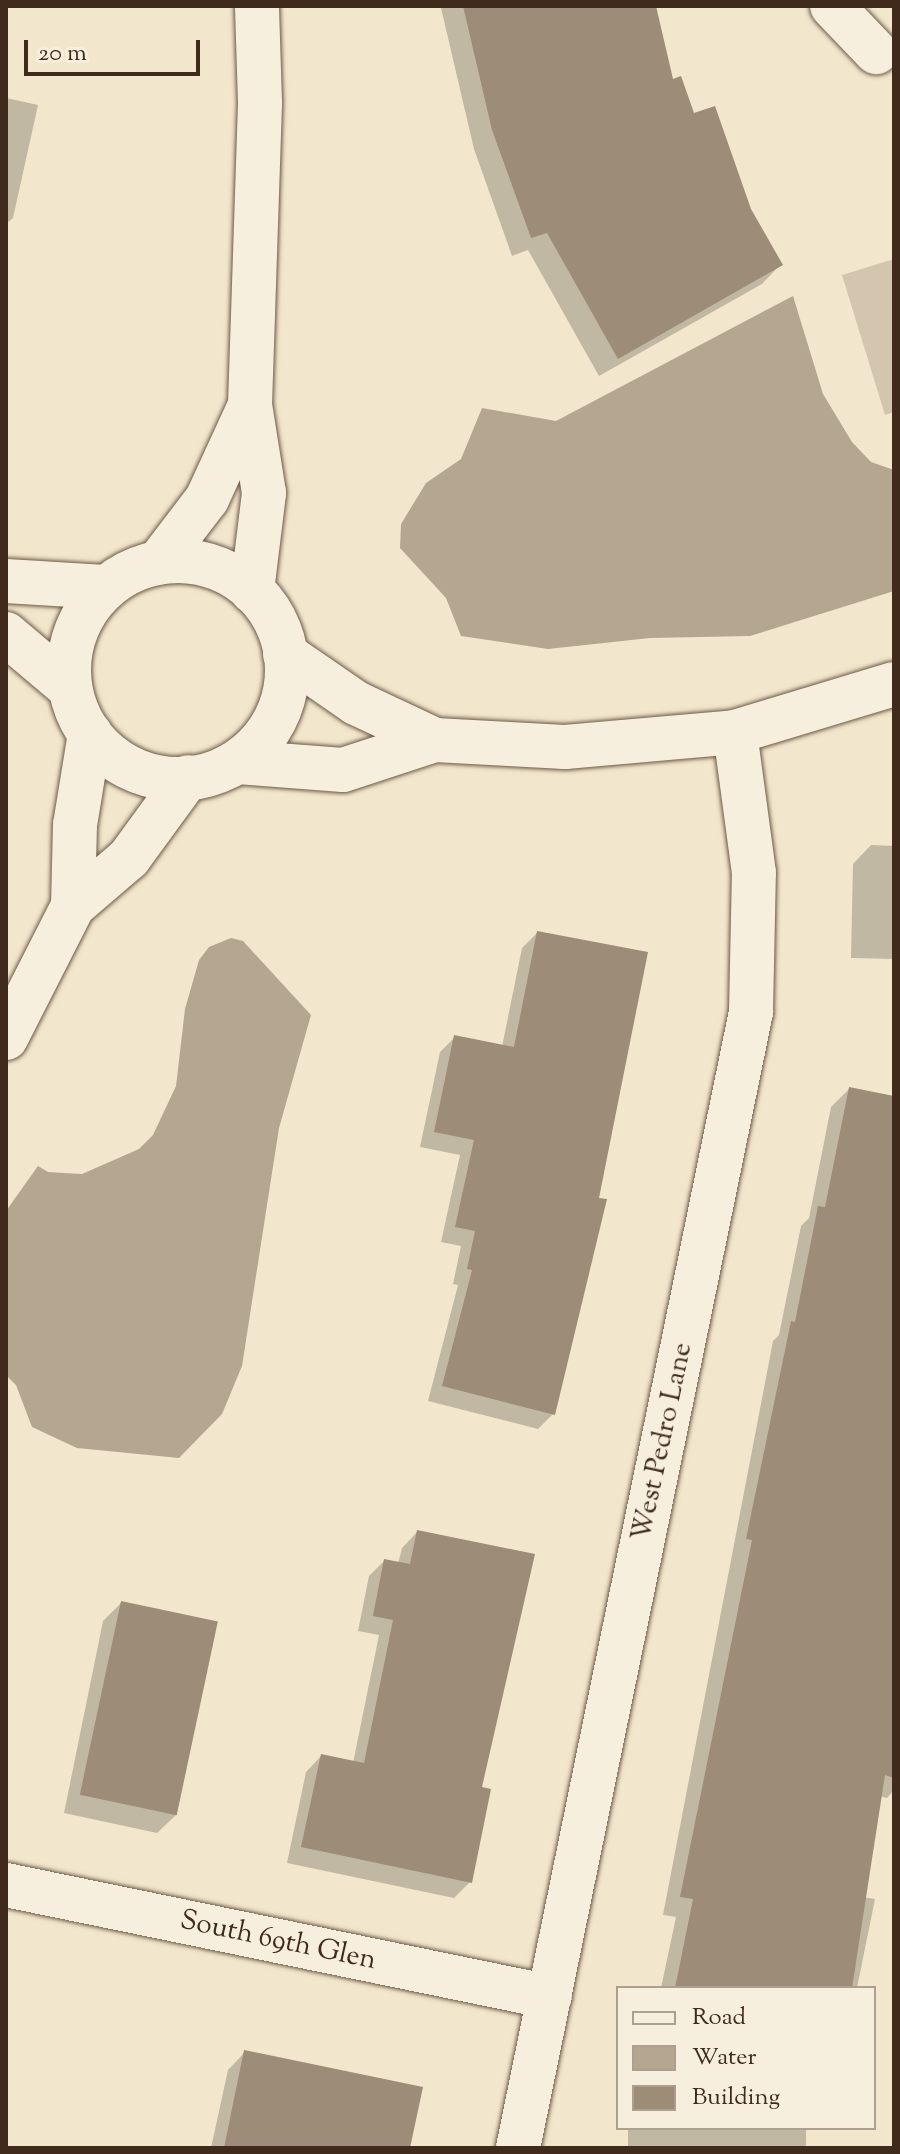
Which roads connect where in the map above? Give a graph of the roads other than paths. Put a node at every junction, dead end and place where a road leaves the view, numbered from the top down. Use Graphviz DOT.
graph roads {
  1 [pos="257,6"];
  2 [pos="832,6"];
  3 [pos="876,52"];
  4 [pos="250,405"];
  5 [pos="158,563"];
  6 [pos="6,581"];
  7 [pos="105,587"];
  8 [pos="252,591"];
  9 [pos="6,634"];
  10 [pos="285,654"];
  11 [pos="894,684"];
  12 [pos="70,688"];
  13 [pos="735,732"];
  14 [pos="90,733"];
  15 [pos="435,740"];
  16 [pos="238,762"];
  17 [pos="188,777"];
  18 [pos="73,906"];
  19 [pos="6,1038"];
  20 [pos="6,1885"];
  21 [pos="550,1997"];
  22 [pos="518,2148"];
  1 -- 4 [label="street"];
  2 -- 3 [label="street"];
  4 -- 5 [label="street"];
  4 -- 8 [label="street"];
  5 -- 7 [label="street"];
  5 -- 8 [label="street"];
  6 -- 7 [label="street"];
  7 -- 12 [label="street"];
  8 -- 10 [label="street"];
  9 -- 12 [label="street"];
  10 -- 15 [label="street"];
  10 -- 16 [label="street"];
  11 -- 13 [label="street"];
  12 -- 14 [label="street"];
  13 -- 15 [label="street"];
  13 -- 21 [label="street, West Pedro Lane"];
  14 -- 17 [label="street"];
  14 -- 18 [label="street"];
  15 -- 16 [label="street"];
  16 -- 17 [label="street"];
  17 -- 18 [label="street"];
  18 -- 19 [label="street"];
  20 -- 21 [label="street, South 69th Glen"];
  21 -- 22 [label="street, West Pedro Lane"];
}
